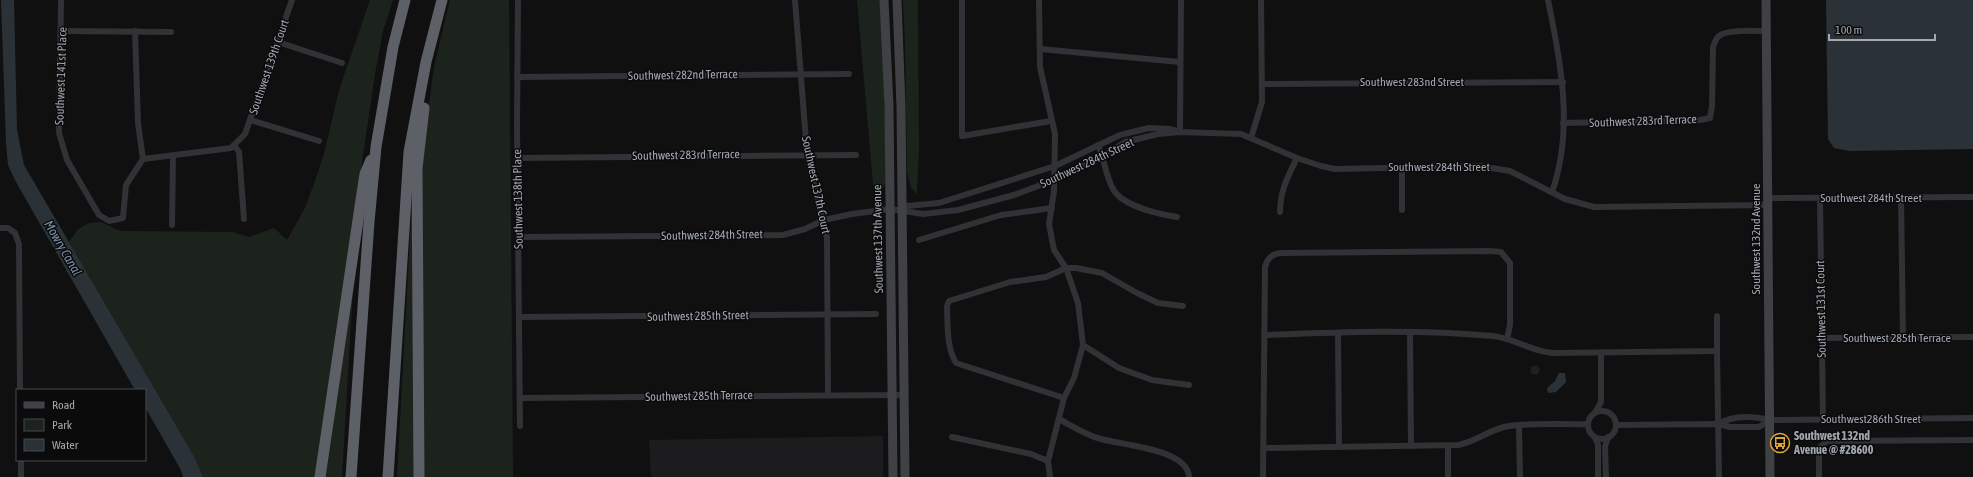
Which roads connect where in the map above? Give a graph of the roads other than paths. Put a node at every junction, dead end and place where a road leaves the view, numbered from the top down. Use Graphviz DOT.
graph roads {
  1 [pos="61,0"];
  2 [pos="292,0"];
  3 [pos="405,0"];
  4 [pos="442,0"];
  5 [pos="518,0"];
  6 [pos="795,0"];
  7 [pos="884,0"];
  8 [pos="898,0"];
  9 [pos="962,0"];
  10 [pos="1039,0"];
  11 [pos="1181,0"];
  12 [pos="1262,0"];
  13 [pos="1548,0"];
  14 [pos="1766,0"];
  15 [pos="135,30"];
  16 [pos="62,31"];
  17 [pos="1767,31"];
  18 [pos="171,32"];
  19 [pos="278,42"];
  20 [pos="1040,49"];
  21 [pos="426,62"];
  22 [pos="1180,62"];
  23 [pos="342,63"];
  24 [pos="801,73"];
  25 [pos="849,74"];
  26 [pos="517,77"];
  27 [pos="1563,82"];
  28 [pos="1262,84"];
  29 [pos="250,120"];
  30 [pos="1051,121"];
  31 [pos="1563,123"];
  32 [pos="1180,132"];
  33 [pos="1251,138"];
  34 [pos="319,141"];
  35 [pos="234,145"];
  36 [pos="1098,145"];
  37 [pos="376,147"];
  38 [pos="807,154"];
  39 [pos="856,155"];
  40 [pos="173,156"];
  41 [pos="1103,156"];
  42 [pos="517,158"];
  43 [pos="1297,158"];
  44 [pos="143,159"];
  45 [pos="1055,166"];
  46 [pos="1402,167"];
  47 [pos="1054,180"];
  48 [pos="1552,192"];
  49 [pos="1902,197"];
  50 [pos="1973,197"];
  51 [pos="1820,198"];
  52 [pos="1768,201"];
  53 [pos="1052,208"];
  54 [pos="890,210"];
  55 [pos="902,210"];
  56 [pos="1402,210"];
  57 [pos="1280,212"];
  58 [pos="1177,216"];
  59 [pos="244,219"];
  60 [pos="824,220"];
  61 [pos="172,226"];
  62 [pos="0,228"];
  63 [pos="519,238"];
  64 [pos="919,240"];
  65 [pos="1066,268"];
  66 [pos="1183,306"];
  67 [pos="826,314"];
  68 [pos="876,314"];
  69 [pos="1717,316"];
  70 [pos="519,317"];
  71 [pos="1410,332"];
  72 [pos="1338,333"];
  73 [pos="1266,335"];
  74 [pos="1973,337"];
  75 [pos="1822,338"];
  76 [pos="1903,338"];
  77 [pos="1507,339"];
  78 [pos="1083,345"];
  79 [pos="1717,351"];
  80 [pos="1601,353"];
  81 [pos="1189,385"];
  82 [pos="20,389"];
  83 [pos="892,394"];
  84 [pos="828,395"];
  85 [pos="905,395"];
  86 [pos="520,398"];
  87 [pos="1064,398"];
  88 [pos="1601,402"];
  89 [pos="1607,411"];
  90 [pos="1596,412"];
  91 [pos="1973,418"];
  92 [pos="1059,419"];
  93 [pos="1770,420"];
  94 [pos="1822,420"];
  95 [pos="1587,424"];
  96 [pos="1718,424"];
  97 [pos="1520,425"];
  98 [pos="1616,425"];
  99 [pos="520,426"];
  100 [pos="952,437"];
  101 [pos="1595,437"];
  102 [pos="1608,438"];
  103 [pos="1973,440"];
  104 [pos="1411,446"];
  105 [pos="1448,446"];
  106 [pos="1339,447"];
  107 [pos="1263,448"];
  108 [pos="21,461"];
  109 [pos="1048,461"];
  110 [pos="22,477"];
  111 [pos="320,477"];
  112 [pos="351,477"];
  113 [pos="388,477"];
  114 [pos="418,477"];
  115 [pos="893,477"];
  116 [pos="905,477"];
  117 [pos="1050,477"];
  118 [pos="1189,477"];
  119 [pos="1263,477"];
  120 [pos="1448,477"];
  121 [pos="1520,477"];
  122 [pos="1598,477"];
  123 [pos="1606,477"];
  124 [pos="1719,477"];
  125 [pos="1770,477"];
  126 [pos="1819,477"];
  1 -- 16 [label="street, Southwest 141st Place"];
  2 -- 19 [label="street, Southwest 139th Court"];
  3 -- 37 [label="highway"];
  4 -- 21 [label="highway"];
  5 -- 26 [label="street, Southwest 138th Place"];
  6 -- 24 [label="street, Southwest 137th Court"];
  7 -- 54 [label="main road, Southwest 137th Avenue"];
  8 -- 55 [label="main road, Southwest 137th Avenue"];
  9 -- 30 [label="street"];
  10 -- 20 [label="street"];
  11 -- 22 [label="street"];
  12 -- 28 [label="street"];
  13 -- 27 [label="street"];
  14 -- 17 [label="main road, Southwest 132nd Avenue"];
  15 -- 16 [label="street"];
  15 -- 18 [label="street"];
  15 -- 44 [label="street"];
  16 -- 44 [label="street, Southwest 141st Place"];
  17 -- 31 [label="street, Southwest 283rd Terrace"];
  17 -- 52 [label="main road, Southwest 132nd Avenue"];
  19 -- 23 [label="street"];
  19 -- 29 [label="street, Southwest 139th Court"];
  20 -- 22 [label="street"];
  20 -- 30 [label="street"];
  21 -- 113 [label="highway"];
  21 -- 114 [label="highway"];
  22 -- 32 [label="street"];
  24 -- 25 [label="street, Southwest 282nd Terrace"];
  24 -- 26 [label="street, Southwest 282nd Terrace"];
  24 -- 38 [label="street, Southwest 137th Court"];
  26 -- 42 [label="street, Southwest 138th Place"];
  27 -- 28 [label="street, Southwest 283nd Street"];
  27 -- 31 [label="street"];
  28 -- 33 [label="street"];
  29 -- 34 [label="street"];
  29 -- 35 [label="street, Southwest 139th Court"];
  30 -- 45 [label="street"];
  31 -- 48 [label="street"];
  32 -- 33 [label="street, Southwest 284th Street"];
  32 -- 36 [label="street, Southwest 284th Street"];
  32 -- 41 [label="street, Southwest 284th Street"];
  33 -- 43 [label="street, Southwest 284th Street"];
  35 -- 40 [label="street"];
  35 -- 59 [label="street"];
  36 -- 41 [label="street"];
  36 -- 45 [label="street, Southwest 284th Street"];
  37 -- 111 [label="highway"];
  37 -- 112 [label="highway"];
  38 -- 39 [label="street, Southwest 283rd Terrace"];
  38 -- 42 [label="street, Southwest 283rd Terrace"];
  38 -- 60 [label="street, Southwest 137th Court"];
  40 -- 44 [label="street"];
  40 -- 61 [label="street"];
  41 -- 47 [label="street, Southwest 284th Street"];
  41 -- 58 [label="street"];
  42 -- 63 [label="street, Southwest 138th Place"];
  43 -- 46 [label="street, Southwest 284th Street"];
  43 -- 57 [label="street"];
  45 -- 47 [label="street"];
  45 -- 55 [label="street, Southwest 284th Street"];
  46 -- 48 [label="street, Southwest 284th Street"];
  46 -- 56 [label="street"];
  47 -- 53 [label="street"];
  47 -- 55 [label="street, Southwest 284th Street"];
  48 -- 52 [label="street, Southwest 284th Street"];
  49 -- 50 [label="street, Southwest 284th Street"];
  49 -- 51 [label="street, Southwest 284th Street"];
  49 -- 76 [label="street"];
  51 -- 52 [label="street, Southwest 284th Street"];
  51 -- 75 [label="street, Southwest 131st Court"];
  52 -- 93 [label="main road, Southwest 132nd Avenue"];
  53 -- 64 [label="street"];
  53 -- 65 [label="street"];
  54 -- 55 [label="street, Southwest 284th Street"];
  54 -- 60 [label="street, Southwest 284th Street"];
  54 -- 83 [label="main road, Southwest 137th Avenue"];
  55 -- 85 [label="main road, Southwest 137th Avenue"];
  60 -- 63 [label="street, Southwest 284th Street"];
  60 -- 67 [label="street, Southwest 137th Court"];
  62 -- 82 [label="street"];
  63 -- 70 [label="street, Southwest 138th Place"];
  65 -- 66 [label="street"];
  65 -- 78 [label="street"];
  65 -- 87 [label="street"];
  67 -- 68 [label="street, Southwest 285th Street"];
  67 -- 70 [label="street, Southwest 285th Street"];
  67 -- 84 [label="street, Southwest 137th Court"];
  69 -- 79 [label="street"];
  70 -- 86 [label="street, Southwest 138th Place"];
  71 -- 72 [label="street"];
  71 -- 77 [label="street"];
  71 -- 104 [label="street"];
  72 -- 73 [label="street"];
  72 -- 106 [label="street"];
  73 -- 77 [label="street"];
  73 -- 107 [label="street"];
  74 -- 76 [label="street, Southwest 285th Terrace"];
  75 -- 76 [label="street, Southwest 285th Terrace"];
  75 -- 94 [label="street, Southwest 131st Court"];
  77 -- 80 [label="street"];
  78 -- 81 [label="street"];
  78 -- 87 [label="street"];
  79 -- 80 [label="street"];
  79 -- 96 [label="street"];
  80 -- 88 [label="street"];
  83 -- 84 [label="street, Southwest 285th Terrace"];
  83 -- 85 [label="street, Southwest 285th Terrace"];
  83 -- 115 [label="main road, Southwest 137th Avenue"];
  84 -- 86 [label="street, Southwest 285th Terrace"];
  85 -- 116 [label="main road, Southwest 137th Avenue"];
  86 -- 99 [label="street"];
  87 -- 92 [label="street"];
  88 -- 89 [label="street"];
  88 -- 90 [label="street"];
  89 -- 90 [label="street"];
  89 -- 98 [label="street"];
  90 -- 95 [label="street"];
  91 -- 94 [label="street, Southwest286th Street"];
  92 -- 109 [label="street"];
  92 -- 118 [label="street"];
  93 -- 94 [label="street, Southwest286th Street"];
  93 -- 96 [label="street, Southwest286th Street"];
  93 -- 96 [label="street"];
  93 -- 125 [label="main road, Southwest 132nd Avenue"];
  95 -- 97 [label="street"];
  95 -- 101 [label="street"];
  96 -- 98 [label="street"];
  96 -- 124 [label="street"];
  97 -- 105 [label="street"];
  97 -- 121 [label="street"];
  98 -- 102 [label="street"];
  100 -- 109 [label="street"];
  101 -- 102 [label="street"];
  101 -- 122 [label="street"];
  102 -- 123 [label="street"];
  103 -- 126 [label="street"];
  104 -- 105 [label="street"];
  104 -- 106 [label="street"];
  105 -- 120 [label="street"];
  106 -- 107 [label="street"];
  107 -- 119 [label="street"];
  108 -- 110 [label="street"];
  109 -- 117 [label="street"];
}
